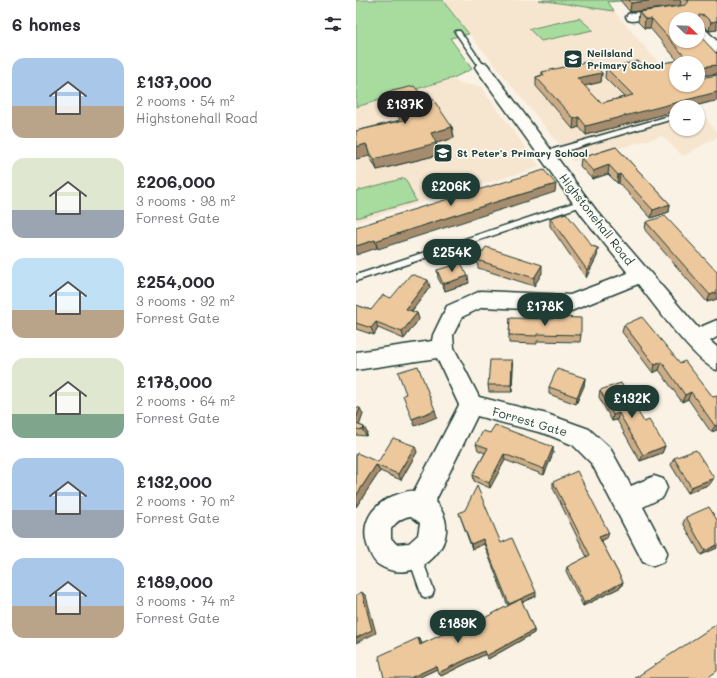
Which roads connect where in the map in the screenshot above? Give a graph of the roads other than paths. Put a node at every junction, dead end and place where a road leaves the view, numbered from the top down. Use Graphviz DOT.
graph roads {
  1 [pos="670,1"];
  2 [pos="632,17"];
  3 [pos="458,32"];
  4 [pos="705,36"];
  5 [pos="716,46"];
  6 [pos="482,67"];
  7 [pos="669,118"];
  8 [pos="546,154"];
  9 [pos="582,203"];
  10 [pos="642,275"];
  11 [pos="356,278"];
  12 [pos="717,328"];
  13 [pos="695,339"];
  14 [pos="443,348"];
  15 [pos="356,361"];
  16 [pos="717,361"];
  17 [pos="471,405"];
  18 [pos="654,488"];
  19 [pos="626,502"];
  20 [pos="420,505"];
  21 [pos="654,552"];
  22 [pos="414,556"];
  23 [pos="427,591"];
  1 -- 2 [label="street"];
  3 -- 6 [label="lane, Highstonehall Road"];
  4 -- 5 [label="street"];
  6 -- 8 [label="street, Highstonehall Road"];
  7 -- 8 [label="lane"];
  8 -- 9 [label="street, Highstonehall Road"];
  9 -- 10 [label="street, Highstonehall Road"];
  9 -- 11 [label="lane"];
  10 -- 13 [label="street, Highstonehall Road"];
  10 -- 14 [label="street"];
  12 -- 13 [label="street"];
  13 -- 16 [label="street, Highstonehall Road"];
  14 -- 15 [label="street"];
  14 -- 17 [label="street"];
  17 -- 19 [label="street, Forrest Gate"];
  17 -- 20 [label="street"];
  18 -- 19 [label="street"];
  19 -- 21 [label="street, Forrest Gate"];
  20 -- 22 [label="street"];
  20 -- 22 [label="street"];
  22 -- 23 [label="lane"];
}
